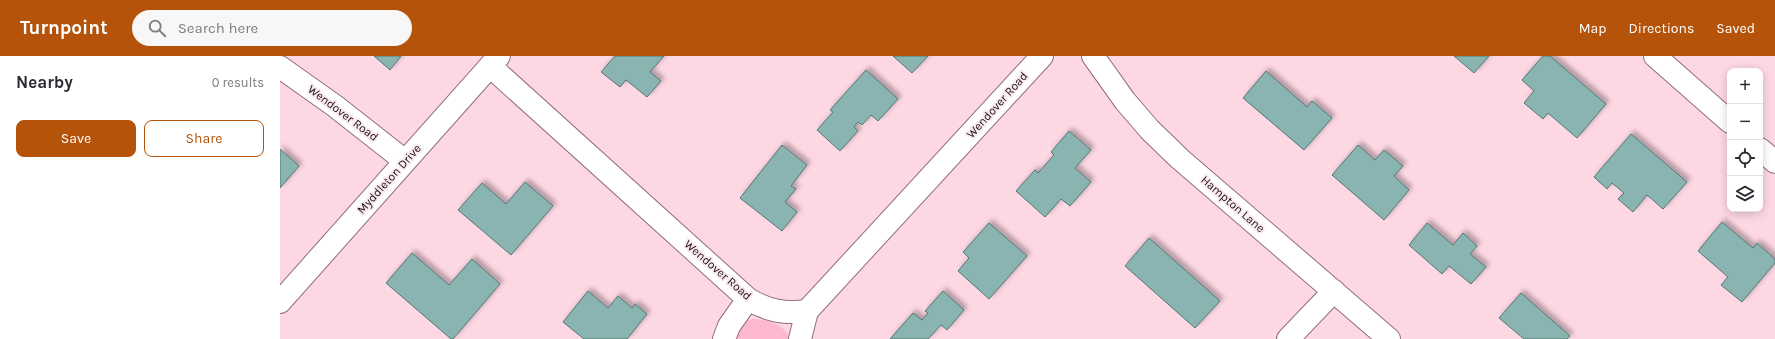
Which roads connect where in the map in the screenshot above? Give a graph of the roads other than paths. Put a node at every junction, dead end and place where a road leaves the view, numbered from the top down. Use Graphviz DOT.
graph roads {
  1 [pos="1042,56"];
  2 [pos="1093,56"];
  3 [pos="1655,56"];
  4 [pos="494,61"];
  5 [pos="280,67"];
  6 [pos="1727,119"];
  7 [pos="1763,152"];
  8 [pos="405,161"];
  9 [pos="1775,162"];
  10 [pos="1334,291"];
  11 [pos="748,299"];
  12 [pos="280,302"];
  13 [pos="807,311"];
  14 [pos="724,339"];
  15 [pos="800,339"];
  16 [pos="1288,339"];
  17 [pos="1389,339"];
  1 -- 13 [label="street, Wendover Road"];
  2 -- 10 [label="street, Hampton Lane"];
  3 -- 6 [label="street"];
  4 -- 8 [label="street, Myddleton Drive"];
  4 -- 11 [label="street, Wendover Road"];
  5 -- 8 [label="street, Wendover Road"];
  7 -- 9 [label="street"];
  8 -- 12 [label="street, Myddleton Drive"];
  10 -- 16 [label="street"];
  10 -- 17 [label="street, Hampton Lane"];
  11 -- 13 [label="street, Wendover Road"];
  11 -- 14 [label="street"];
  13 -- 15 [label="street"];
}
